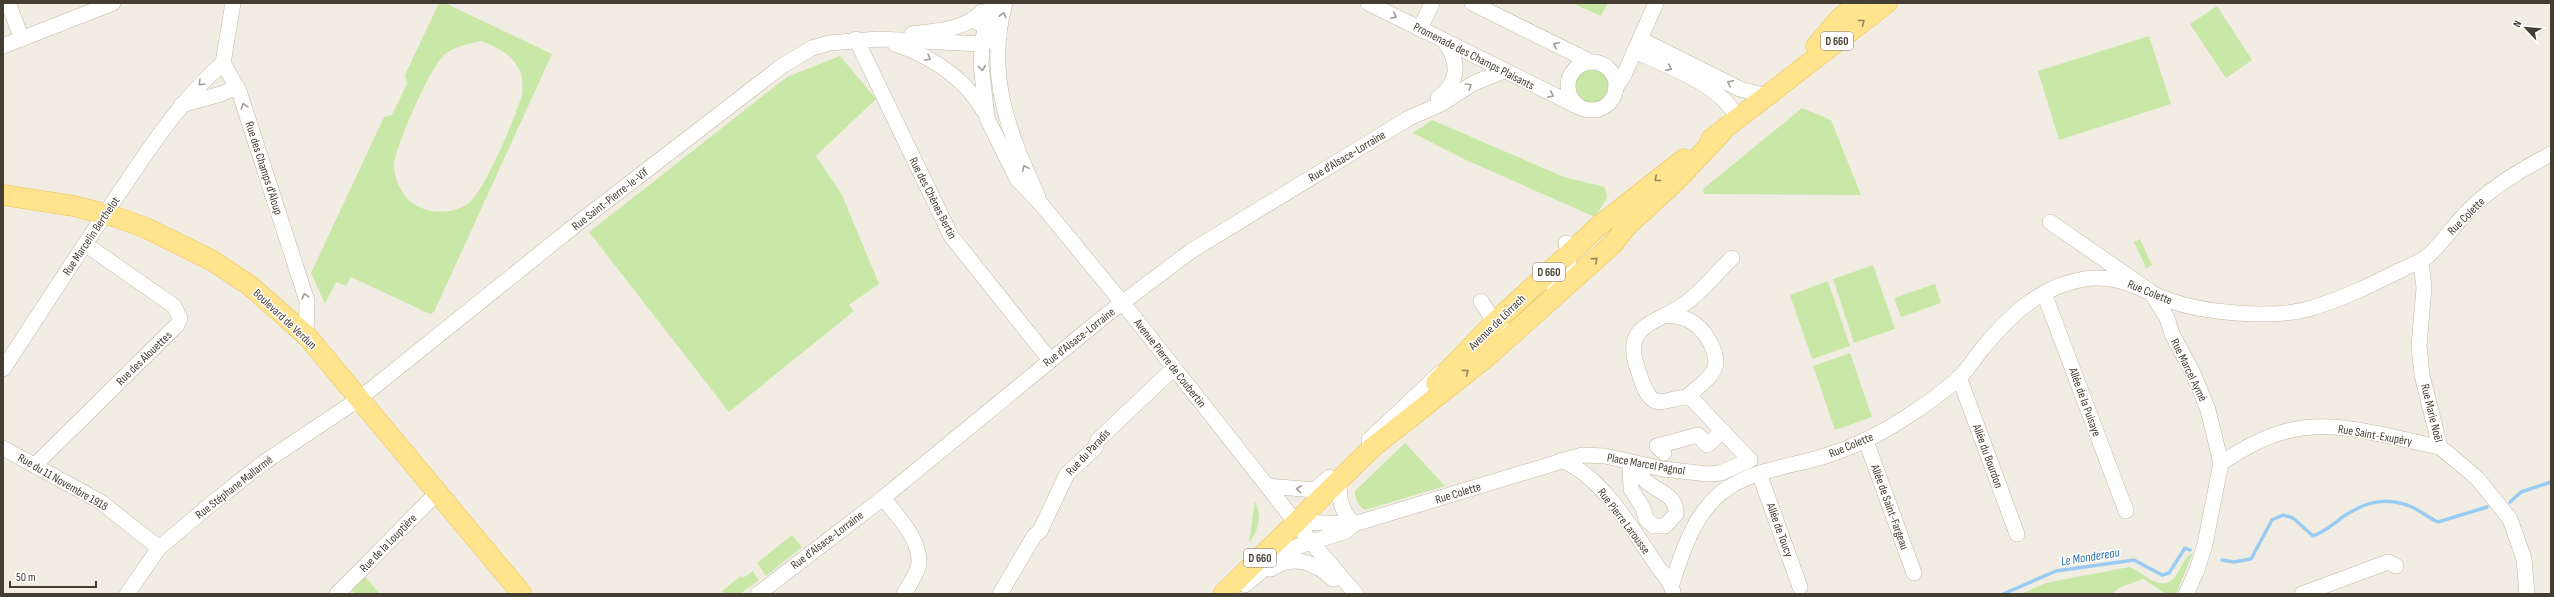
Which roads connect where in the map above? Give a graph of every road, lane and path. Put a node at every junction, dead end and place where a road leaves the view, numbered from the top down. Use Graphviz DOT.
graph roads {
  1 [pos="8,3"];
  2 [pos="113,3"];
  3 [pos="233,3"];
  4 [pos="988,3"];
  5 [pos="992,3"];
  6 [pos="1006,3"];
  7 [pos="1368,3"];
  8 [pos="1432,3"];
  9 [pos="1472,3"];
  10 [pos="1656,3"];
  11 [pos="1859,3"];
  12 [pos="1887,3"];
  13 [pos="980,23"];
  14 [pos="1420,29"];
  15 [pos="999,36"];
  16 [pos="22,39"];
  17 [pos="856,39"];
  18 [pos="879,39"];
  19 [pos="1445,42"];
  20 [pos="982,44"];
  21 [pos="1637,45"];
  22 [pos="3,46"];
  23 [pos="1591,62"];
  24 [pos="223,63"];
  25 [pos="1608,68"];
  26 [pos="1504,71"];
  27 [pos="1787,79"];
  28 [pos="237,87"];
  29 [pos="1616,87"];
  30 [pos="1766,96"];
  31 [pos="181,105"];
  32 [pos="1581,108"];
  33 [pos="1423,111"];
  34 [pos="987,118"];
  35 [pos="1730,126"];
  36 [pos="2551,154"];
  37 [pos="3,195"];
  38 [pos="1041,204"];
  39 [pos="104,213"];
  40 [pos="2050,222"];
  41 [pos="85,244"];
  42 [pos="1567,249"];
  43 [pos="1732,258"];
  44 [pos="2421,261"];
  45 [pos="2150,292"];
  46 [pos="2044,293"];
  47 [pos="1481,302"];
  48 [pos="1123,303"];
  49 [pos="1665,315"];
  50 [pos="1495,322"];
  51 [pos="1518,328"];
  52 [pos="306,335"];
  53 [pos="1050,360"];
  54 [pos="1174,368"];
  55 [pos="3,369"];
  56 [pos="1959,377"];
  57 [pos="1687,397"];
  58 [pos="359,399"];
  59 [pos="1392,431"];
  60 [pos="1727,436"];
  61 [pos="1866,441"];
  62 [pos="2440,447"];
  63 [pos="3,448"];
  64 [pos="1664,453"];
  65 [pos="1561,460"];
  66 [pos="1633,463"];
  67 [pos="2221,463"];
  68 [pos="36,464"];
  69 [pos="1758,473"];
  70 [pos="1591,478"];
  71 [pos="1339,479"];
  72 [pos="1267,486"];
  73 [pos="438,492"];
  74 [pos="883,498"];
  75 [pos="2126,511"];
  76 [pos="1297,522"];
  77 [pos="1354,524"];
  78 [pos="2017,534"];
  79 [pos="1312,543"];
  80 [pos="159,548"];
  81 [pos="2524,559"];
  82 [pos="2396,566"];
  83 [pos="1914,573"];
  84 [pos="1800,587"];
  85 [pos="1673,589"];
  86 [pos="127,594"];
  87 [pos="337,594"];
  88 [pos="522,594"];
  89 [pos="758,594"];
  90 [pos="904,594"];
  91 [pos="1000,594"];
  92 [pos="1223,594"];
  93 [pos="1234,594"];
  94 [pos="1242,594"];
  95 [pos="1348,594"];
  96 [pos="1356,594"];
  97 [pos="2186,594"];
  98 [pos="2302,594"];
  99 [pos="2522,594"];
  100 [pos="2527,594"];
  1 -- 16 [label="street"];
  2 -- 16 [label="street"];
  3 -- 24 [label="street"];
  4 -- 13 [label="street"];
  5 -- 13 [label="street, Avenue Pierre de Coubertin"];
  15 -- 6 [label="street, Avenue Pierre de Coubertin, one-way"];
  7 -- 14 [label="street, Promenade des Champs Plaisants, one-way"];
  8 -- 14 [label="street"];
  23 -- 9 [label="street, one-way"];
  10 -- 21 [label="street, Promenade des Champs Plaisants"];
  11 -- 27 [label="main road, Avenue de Lörrach / D 660"];
  27 -- 12 [label="main road, Avenue de Lörrach / D 660, one-way"];
  13 -- 15 [label="street"];
  13 -- 18 [label="street, Rue Saint-Pierre-le-Vif"];
  13 -- 20 [label="street, Avenue Pierre de Coubertin"];
  14 -- 19 [label="street, Promenade des Champs Plaisants"];
  15 -- 20 [label="street"];
  38 -- 15 [label="street, Avenue Pierre de Coubertin, one-way"];
  16 -- 22 [label="street"];
  17 -- 18 [label="street, Rue Saint-Pierre-le-Vif"];
  17 -- 53 [label="street, Rue des Chênes Bertin"];
  17 -- 58 [label="street, Rue Saint-Pierre-le-Vif"];
  18 -- 20 [label="street, Rue Saint-Pierre-le-Vif"];
  18 -- 34 [label="street, Rue Saint-Pierre-le-Vif, one-way"];
  19 -- 26 [label="street, Promenade des Champs Plaisants"];
  19 -- 33 [label="street, Rue d'Alsace-Lorraine"];
  20 -- 34 [label="street, Avenue Pierre de Coubertin, one-way"];
  21 -- 25 [label="street"];
  21 -- 29 [label="street, Promenade des Champs Plaisants"];
  30 -- 21 [label="street, one-way"];
  21 -- 35 [label="street, one-way"];
  23 -- 25 [label="street"];
  23 -- 32 [label="street"];
  24 -- 28 [label="street, Rue des Champs d'Aloup"];
  24 -- 31 [label="street, Rue Marcelin Berthelot, one-way"];
  25 -- 29 [label="street"];
  26 -- 32 [label="street, Promenade des Champs Plaisants, one-way"];
  33 -- 26 [label="street, Rue d'Alsace-Lorraine, one-way"];
  27 -- 30 [label="main road, Avenue de Lörrach / D 660"];
  28 -- 31 [label="street"];
  52 -- 28 [label="street, Rue des Champs d'Aloup, one-way"];
  29 -- 32 [label="street, Promenade des Champs Plaisants"];
  30 -- 35 [label="main road, Avenue de Lörrach / D 660"];
  31 -- 39 [label="street, Rue Marcelin Berthelot"];
  33 -- 48 [label="street, Rue d'Alsace-Lorraine"];
  34 -- 38 [label="street, Avenue Pierre de Coubertin"];
  35 -- 42 [label="main road, Avenue de Lörrach / D 660, one-way"];
  51 -- 35 [label="main road, Avenue de Lörrach / D 660, one-way"];
  36 -- 44 [label="street, Rue Colette"];
  37 -- 39 [label="main road, Boulevard de Verdun"];
  38 -- 48 [label="street, Avenue Pierre de Coubertin"];
  39 -- 41 [label="street, Rue Marcelin Berthelot"];
  39 -- 52 [label="main road, Boulevard de Verdun"];
  40 -- 45 [label="street, Rue Marcel Aymé"];
  41 -- 55 [label="street, Rue Marcelin Berthelot"];
  41 -- 68 [label="street, Rue des Alouettes"];
  42 -- 50 [label="main road, Avenue de Lörrach / D 660"];
  42 -- 51 [label="street"];
  43 -- 49 [label="street"];
  44 -- 45 [label="street, Rue Colette"];
  44 -- 62 [label="street, Rue Marie Noël"];
  45 -- 46 [label="street, Rue Colette"];
  45 -- 67 [label="street, Rue Marcel Aymé"];
  46 -- 56 [label="street, Rue Colette"];
  46 -- 75 [label="street, Allée de la Puisaye"];
  47 -- 50 [label="street"];
  48 -- 53 [label="street, Rue d'Alsace-Lorraine"];
  48 -- 54 [label="street, Avenue Pierre de Coubertin"];
  49 -- 57 [label="street"];
  49 -- 57 [label="street"];
  50 -- 51 [label="street"];
  50 -- 59 [label="main road, Avenue de Lörrach / D 660"];
  50 -- 72 [label="street, one-way"];
  59 -- 51 [label="main road, Avenue de Lörrach, one-way"];
  52 -- 58 [label="main road, Boulevard de Verdun"];
  53 -- 74 [label="street, Rue d'Alsace-Lorraine"];
  54 -- 72 [label="street, Avenue Pierre de Coubertin"];
  54 -- 91 [label="street, Rue du Paradis"];
  56 -- 61 [label="street, Rue Colette"];
  56 -- 78 [label="street, Allée du Bourdon"];
  57 -- 60 [label="street"];
  58 -- 73 [label="main road, Boulevard de Verdun"];
  58 -- 80 [label="street, Rue Stéphane Mallarmé"];
  59 -- 71 [label="main road, Avenue de Lörrach"];
  60 -- 64 [label="street"];
  60 -- 66 [label="street, Place Marcel Pagnol"];
  61 -- 69 [label="street, Rue Colette"];
  61 -- 83 [label="street, Allée de Saint-Fargeau"];
  62 -- 67 [label="street, Rue Saint-Exupéry"];
  62 -- 81 [label="street, Rue Marie Noël"];
  63 -- 68 [label="street, Rue du 11 Novembre 1918"];
  65 -- 66 [label="street, Place Marcel Pagnol"];
  65 -- 70 [label="street, Rue Pierre Larousse"];
  65 -- 77 [label="street, Rue Colette"];
  66 -- 70 [label="street"];
  67 -- 97 [label="street, Rue Marcel Aymé"];
  68 -- 80 [label="street, Rue du 11 Novembre 1918"];
  69 -- 84 [label="street, Allée de Toucy"];
  69 -- 85 [label="street, Rue Colette"];
  70 -- 85 [label="street, Rue Pierre Larousse"];
  71 -- 76 [label="main road, Avenue de Lörrach"];
  71 -- 77 [label="street"];
  72 -- 76 [label="street, Avenue Pierre de Coubertin"];
  73 -- 87 [label="street, Rue de la Louptière"];
  73 -- 88 [label="main road, Boulevard de Verdun"];
  74 -- 89 [label="street, Rue d'Alsace-Lorraine"];
  74 -- 90 [label="street"];
  76 -- 77 [label="street, Rue Colette"];
  76 -- 79 [label="street, Avenue Pierre de Coubertin"];
  76 -- 92 [label="main road, D 660"];
  77 -- 79 [label="street, Rue Colette"];
  79 -- 93 [label="street, Rue Colette"];
  79 -- 96 [label="street, Avenue Pierre de Coubertin"];
  80 -- 86 [label="street, Rue Stéphane Mallarmé"];
  81 -- 99 [label="street, Rue Marie Noël"];
  81 -- 100 [label="street, Rue Marie Noël"];
  82 -- 98 [label="street"];
  94 -- 95 [label="street"];
}
